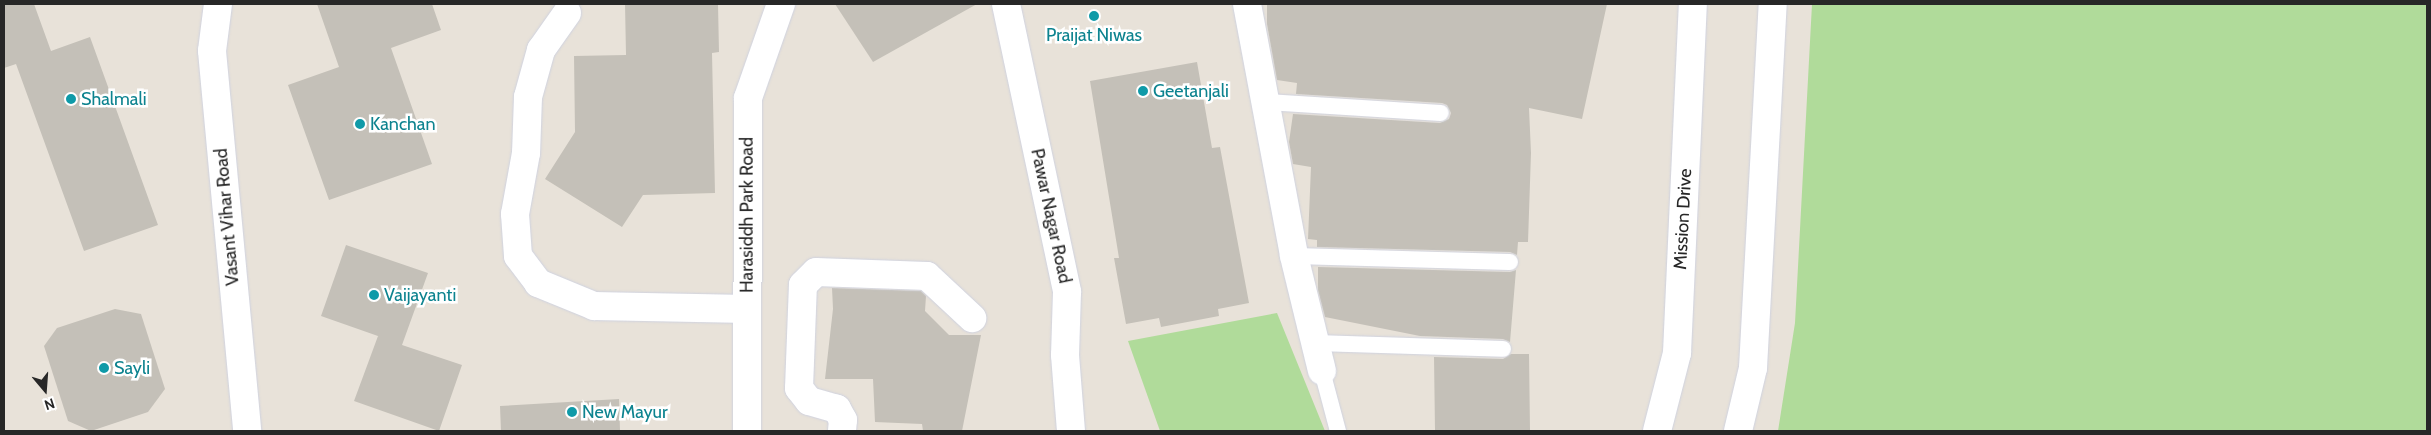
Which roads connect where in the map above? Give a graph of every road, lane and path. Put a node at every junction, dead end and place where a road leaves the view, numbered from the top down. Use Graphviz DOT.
graph roads {
  1 [pos="218,4"];
  2 [pos="781,4"];
  3 [pos="1006,4"];
  4 [pos="1247,4"];
  5 [pos="1693,4"];
  6 [pos="1773,4"];
  7 [pos="567,13"];
  8 [pos="1267,102"];
  9 [pos="1440,113"];
  10 [pos="1294,256"];
  11 [pos="1510,262"];
  12 [pos="747,309"];
  13 [pos="972,318"];
  14 [pos="1316,343"];
  15 [pos="1503,349"];
  16 [pos="1322,371"];
  17 [pos="247,431"];
  18 [pos="747,431"];
  19 [pos="842,431"];
  20 [pos="1072,431"];
  21 [pos="1338,431"];
  22 [pos="1657,431"];
  23 [pos="1738,431"];
  1 -- 17 [label="street, Vasant Vihar Road"];
  2 -- 12 [label="street, Harasiddh Park Road"];
  3 -- 20 [label="street, Pawar Nagar Road"];
  4 -- 8 [label="street"];
  5 -- 22 [label="street, Mission Drive"];
  6 -- 23 [label="street"];
  7 -- 12 [label="street"];
  8 -- 9 [label="lane"];
  8 -- 10 [label="street"];
  10 -- 11 [label="lane"];
  10 -- 14 [label="street"];
  12 -- 18 [label="street, Harasiddh Park Road"];
  13 -- 19 [label="street"];
  14 -- 15 [label="lane"];
  14 -- 16 [label="street"];
  16 -- 21 [label="lane"];
}
